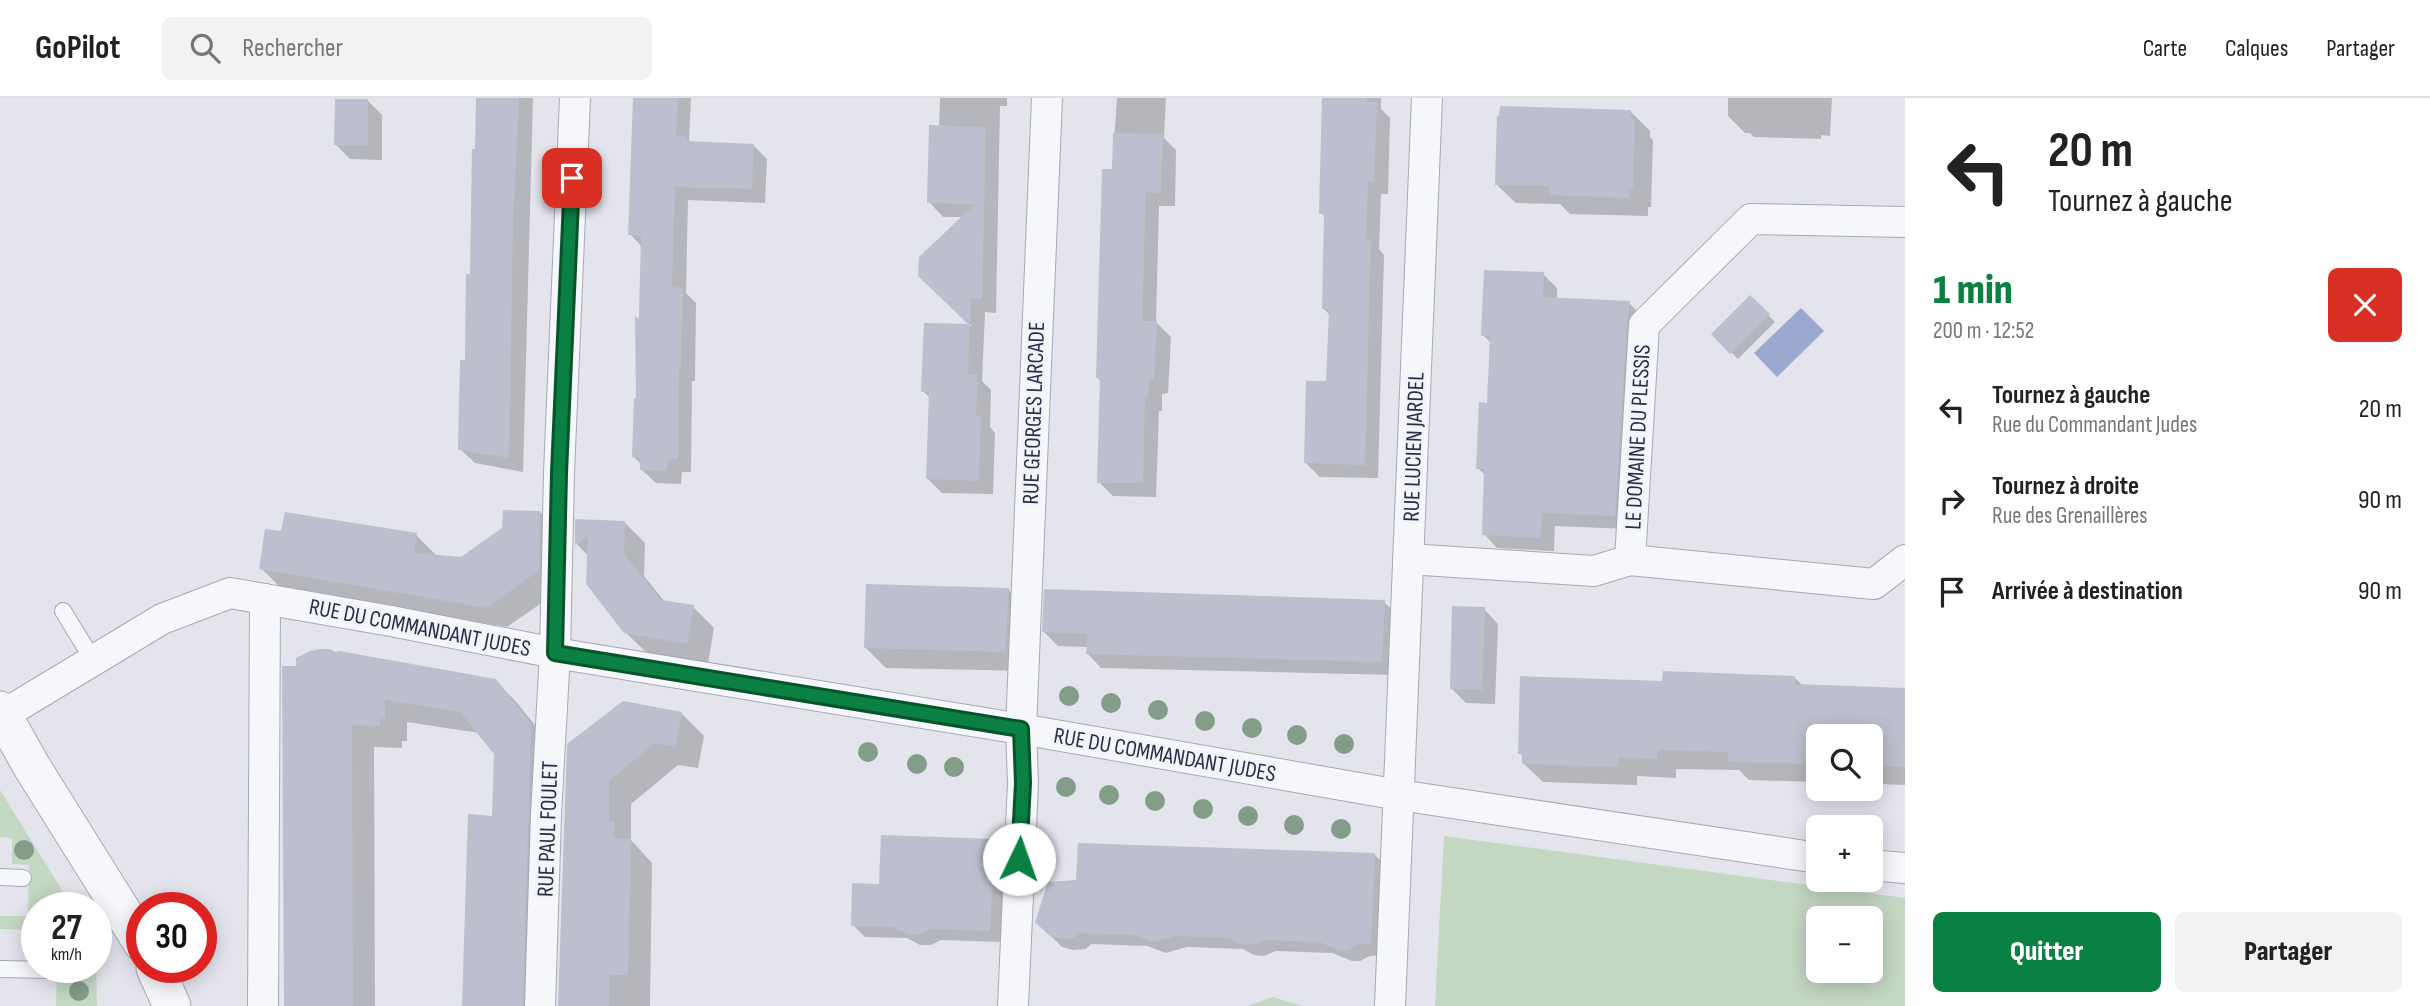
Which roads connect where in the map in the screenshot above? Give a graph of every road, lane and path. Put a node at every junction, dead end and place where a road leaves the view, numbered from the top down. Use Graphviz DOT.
graph roads {
  1 [pos="575,98"];
  2 [pos="1047,98"];
  3 [pos="1427,98"];
  4 [pos="1905,222"];
  5 [pos="1408,559"];
  6 [pos="1630,560"];
  7 [pos="1905,560"];
  8 [pos="265,599"];
  9 [pos="63,611"];
  10 [pos="555,653"];
  11 [pos="93,660"];
  12 [pos="1,713"];
  13 [pos="1021,729"];
  14 [pos="1399,795"];
  15 [pos="1806,857"];
  16 [pos="1883,865"];
  17 [pos="1905,868"];
  18 [pos="0,877"];
  19 [pos="23,878"];
  20 [pos="126,917"];
  21 [pos="0,969"];
  22 [pos="21,969"];
  23 [pos="162,983"];
  24 [pos="172,1006"];
  25 [pos="263,1006"];
  26 [pos="540,1006"];
  27 [pos="1013,1006"];
  28 [pos="1390,1006"];
  1 -- 10 [label="street, RUE PAUL FOULET"];
  2 -- 13 [label="street, RUE GEORGES LARCADE"];
  3 -- 5 [label="street, RUE LUCIEN JARDEL"];
  4 -- 6 [label="street, LE DOMAINE DU PLESSIS"];
  5 -- 6 [label="street, LE DOMAINE DU PLESSIS"];
  5 -- 14 [label="street, RUE LUCIEN JARDEL"];
  6 -- 7 [label="street, LE DOMAINE DU PLESSIS"];
  8 -- 10 [label="street, RUE DU COMMANDANT JUDES"];
  8 -- 11 [label="street, RUE DU COMMANDANT JUDES"];
  8 -- 25 [label="street"];
  9 -- 11 [label="lane"];
  10 -- 13 [label="street, RUE DU COMMANDANT JUDES"];
  10 -- 26 [label="street, RUE PAUL FOULET"];
  11 -- 12 [label="street, RUE DU COMMANDANT JUDES"];
  12 -- 20 [label="street"];
  13 -- 14 [label="street, RUE DU COMMANDANT JUDES"];
  13 -- 27 [label="street, RUE GEORGES LARCADE"];
  14 -- 15 [label="street, RUE DU COMMANDANT JUDES"];
  14 -- 28 [label="street, RUE LUCIEN JARDEL"];
  16 -- 17 [label="street"];
  18 -- 19 [label="lane"];
  21 -- 22 [label="lane"];
  23 -- 24 [label="street"];
}
